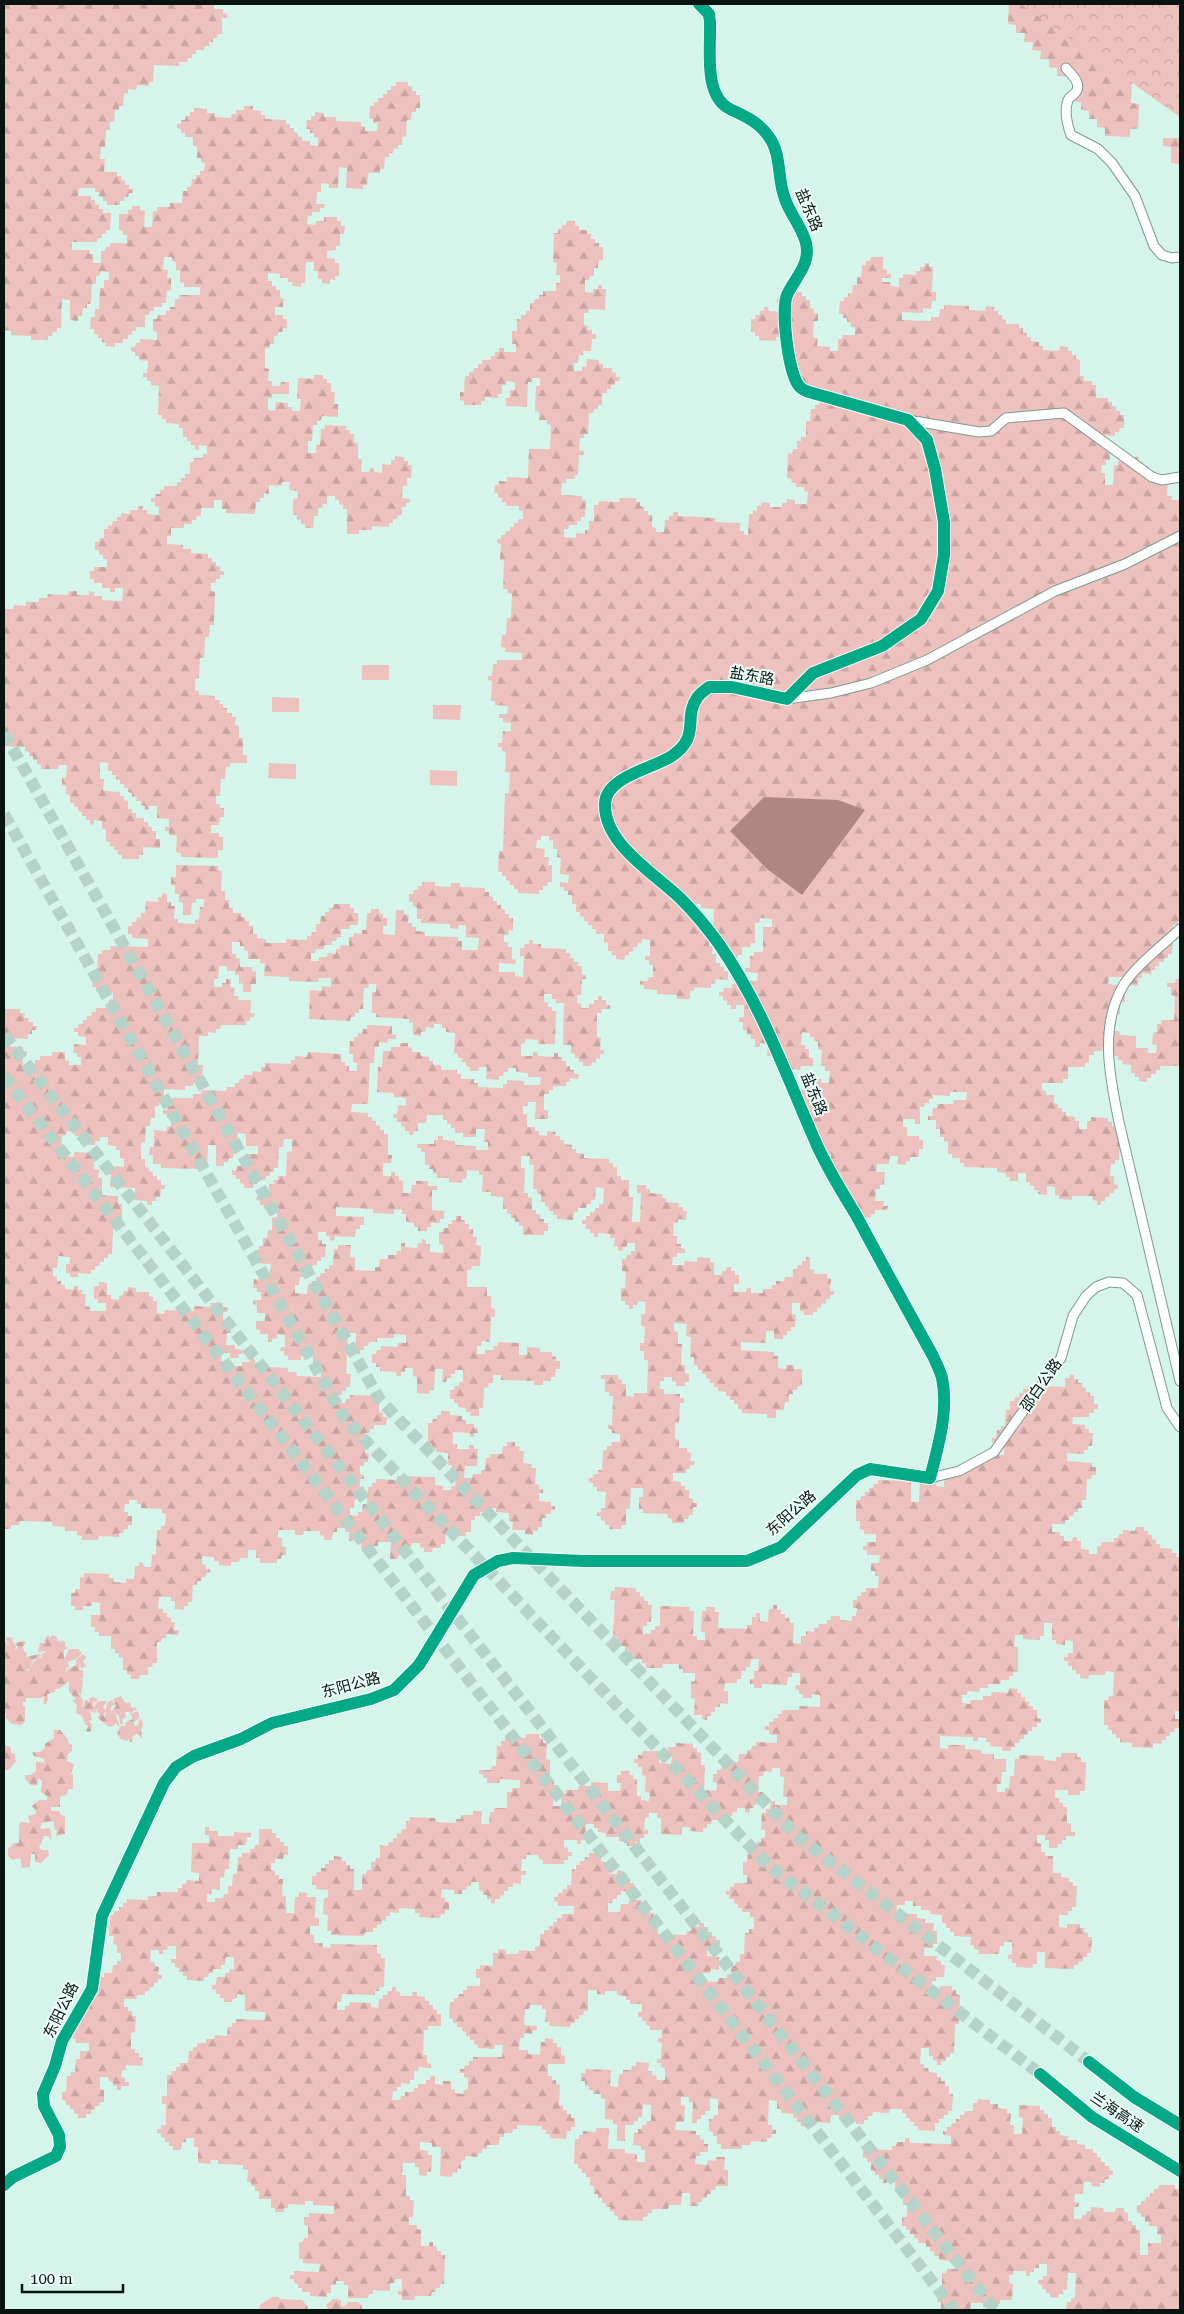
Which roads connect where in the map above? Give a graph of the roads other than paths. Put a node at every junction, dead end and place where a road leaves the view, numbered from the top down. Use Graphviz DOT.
graph roads {
  1 [pos="699,4"];
  2 [pos="1066,68"];
  3 [pos="1180,257"];
  4 [pos="908,420"];
  5 [pos="1180,477"];
  6 [pos="1180,536"];
  7 [pos="787,699"];
  8 [pos="1180,929"];
  9 [pos="1180,1380"];
  10 [pos="1180,1427"];
  11 [pos="930,1478"];
  12 [pos="1089,2062"];
  13 [pos="1040,2074"];
  14 [pos="1180,2125"];
  15 [pos="1180,2171"];
  16 [pos="4,2185"];
  1 -- 4 [label="highway, 盐东路"];
  2 -- 3 [label="street"];
  4 -- 5 [label="street"];
  4 -- 7 [label="highway, 盐东路"];
  6 -- 7 [label="street"];
  7 -- 11 [label="highway, 盐东路"];
  8 -- 9 [label="street"];
  10 -- 11 [label="street, 邵白公路"];
  11 -- 16 [label="highway, 东阳公路"];
  12 -- 14 [label="highway, 兰海高速"];
  13 -- 15 [label="highway, 兰海高速"];
}
